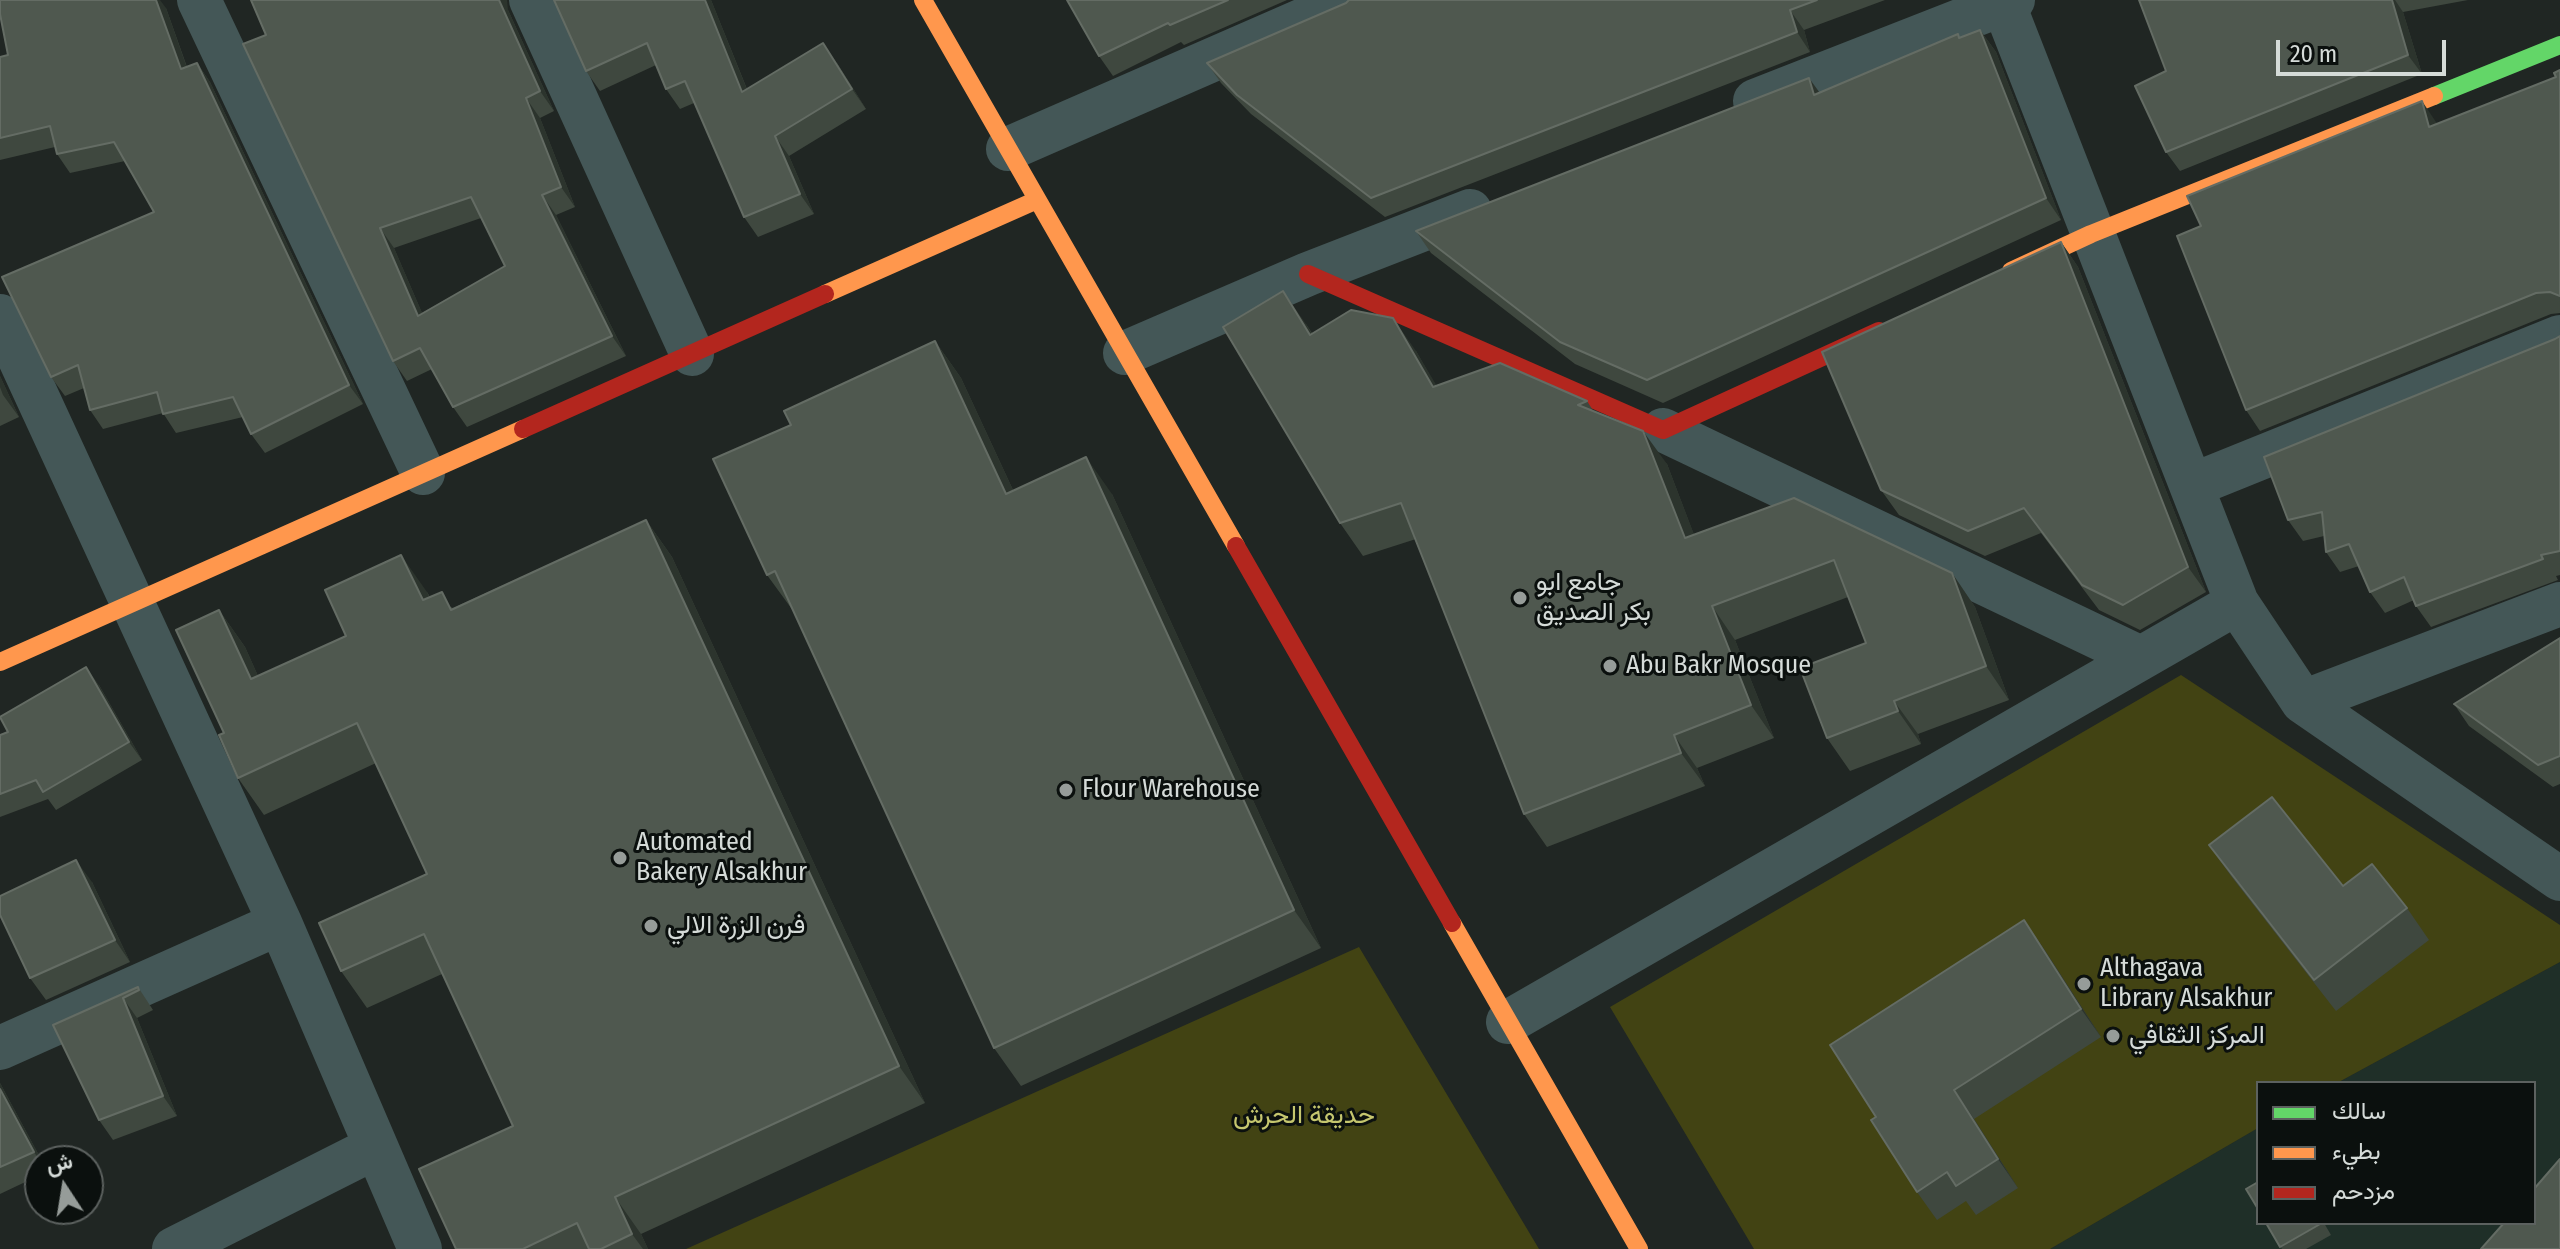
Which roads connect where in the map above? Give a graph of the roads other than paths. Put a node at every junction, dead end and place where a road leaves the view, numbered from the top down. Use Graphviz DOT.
graph roads {
  1 [pos="199,0"];
  2 [pos="531,0"];
  3 [pos="923,0"];
  4 [pos="1349,0"];
  5 [pos="2006,1"];
  6 [pos="2560,45"];
  7 [pos="1722,113"];
  8 [pos="1008,149"];
  9 [pos="1500,199"];
  10 [pos="1037,200"];
  11 [pos="2091,234"];
  12 [pos="1308,274"];
  13 [pos="1991,280"];
  14 [pos="0,316"];
  15 [pos="1891,326"];
  16 [pos="2560,337"];
  17 [pos="1125,353"];
  18 [pos="692,354"];
  19 [pos="1663,430"];
  20 [pos="423,473"];
  21 [pos="2193,485"];
  22 [pos="2237,603"];
  23 [pos="132,604"];
  24 [pos="2560,604"];
  25 [pos="2141,658"];
  26 [pos="0,662"];
  27 [pos="2303,702"];
  28 [pos="2560,879"];
  29 [pos="280,923"];
  30 [pos="1508,1022"];
  31 [pos="0,1048"];
  32 [pos="374,1148"];
  33 [pos="174,1249"];
  34 [pos="420,1249"];
  35 [pos="1639,1249"];
  1 -- 20 [label="street"];
  2 -- 18 [label="street"];
  3 -- 8 [label="main road"];
  4 -- 8 [label="street"];
  5 -- 7 [label="street"];
  5 -- 11 [label="street"];
  6 -- 11 [label="main road"];
  8 -- 10 [label="main road"];
  9 -- 12 [label="street"];
  10 -- 17 [label="main road"];
  10 -- 18 [label="main road"];
  11 -- 13 [label="main road"];
  11 -- 21 [label="street"];
  12 -- 17 [label="street"];
  12 -- 19 [label="main road"];
  14 -- 23 [label="street"];
  15 -- 19 [label="main road"];
  16 -- 21 [label="street"];
  17 -- 30 [label="main road"];
  18 -- 20 [label="main road"];
  19 -- 25 [label="street"];
  20 -- 23 [label="main road"];
  21 -- 22 [label="street"];
  22 -- 25 [label="street"];
  22 -- 27 [label="street"];
  23 -- 26 [label="main road"];
  23 -- 29 [label="street"];
  24 -- 27 [label="street"];
  25 -- 30 [label="street"];
  27 -- 28 [label="street"];
  29 -- 31 [label="street"];
  29 -- 32 [label="street"];
  30 -- 35 [label="main road"];
  32 -- 33 [label="street"];
  32 -- 34 [label="street"];
}
